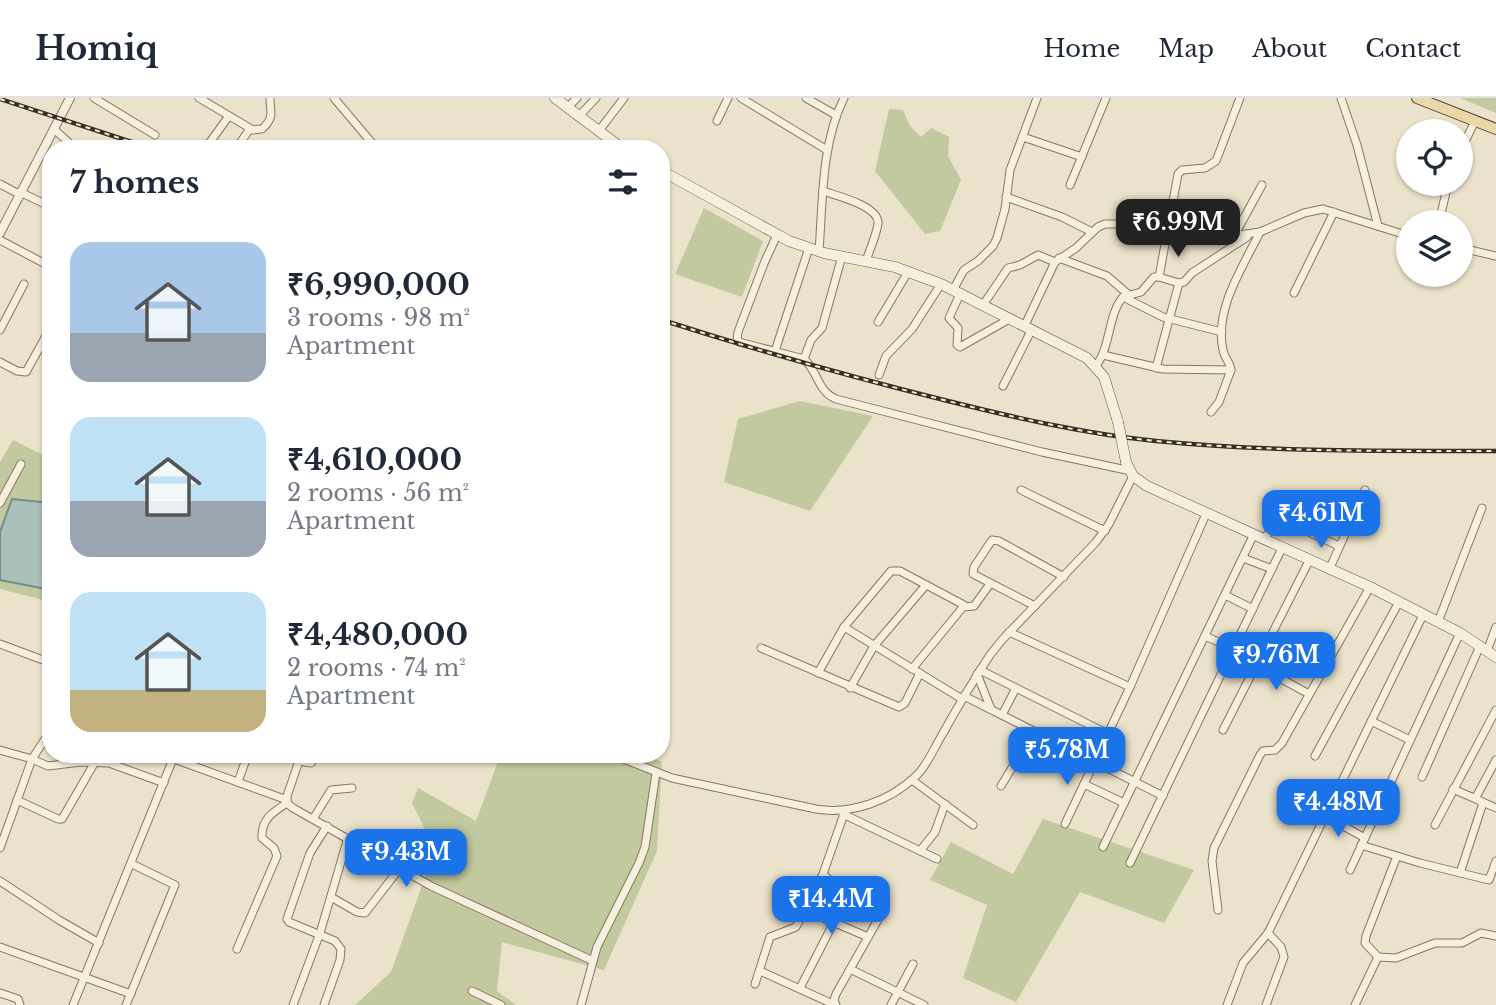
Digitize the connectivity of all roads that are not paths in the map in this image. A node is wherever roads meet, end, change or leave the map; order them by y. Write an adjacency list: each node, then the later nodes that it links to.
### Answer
1 (70, 98): 27 (street)
2 (94, 98): 30 (street)
3 (200, 98): 21 (street)
4 (270, 98): 28 (street)
5 (334, 98): 36 (street)
6 (555, 98): 19 (main road)
7 (577, 98): 19 (street)
8 (596, 98): 22 (street)
9 (624, 98): 29 (street)
10 (728, 98): 23 (street)
11 (741, 98): 38 (street)
12 (806, 98): 20 (street)
13 (844, 98): 20 (street)
14 (1037, 98): 31 (street)
15 (1106, 98): 40 (street)
16 (1240, 98): 56 (street)
17 (1341, 98): 50 (street)
18 (1417, 98): 24 (main road)
19 (567, 108): 22 (main road)
20 (836, 114): 38 (street)
21 (229, 116): 28 (street); 34 (street)
22 (578, 117): 29 (main road)
23 (717, 121)
24 (1475, 121): 25 (street); 26 (main road)
25 (1473, 125)
26 (1496, 129)
27 (55, 130): 32 (street); 33 (street)
28 (253, 130): 35 (street)
29 (598, 132): 37 (main road)
30 (155, 135)
31 (1023, 137): 40 (street); 47 (street)
32 (49, 140)
33 (66, 140)
34 (212, 140)
35 (242, 140)
36 (369, 140)
37 (610, 140)
38 (827, 150): 45 (street)
39 (42, 153): 46 (street)
40 (1082, 157): 44 (street)
41 (670, 175): 55 (main road)
42 (0, 184): 46 (street)
43 (1262, 185): 57 (street)
44 (1070, 186)
45 (824, 191): 59 (street); 64 (street)
46 (20, 193): 48 (street); 54 (street)
47 (1006, 197): 51 (street); 71 (street)
48 (42, 203)
49 (1334, 212): 50 (street); 52 (street); 72 (street)
50 (1378, 226): 53 (street)
51 (1092, 232): 56 (street); 63 (street)
52 (1256, 232): 57 (street); 68 (street); 80 (street)
53 (1396, 232)
54 (0, 233)
55 (777, 235): 59 (main road); 82 (street)
56 (1168, 236): 57 (street); 67 (street)
57 (1234, 236)
58 (0, 240): 65 (street)
59 (814, 250): 61 (main road); 82 (street)
60 (1473, 251): 62 (street)
61 (842, 256): 64 (main road); 84 (street)
62 (1496, 256)
63 (1057, 260): 73 (street); 74 (street); 78 (street)
64 (866, 261): 66 (main road)
65 (42, 262)
66 (908, 272): 70 (main road); 77 (street)
67 (1160, 276): 68 (street); 73 (street)
68 (1179, 283): 76 (street)
69 (24, 284): 79 (street)
70 (941, 284): 71 (main road); 89 (street)
71 (957, 292): 74 (main road); 75 (street)
72 (1294, 293)
73 (1126, 296): 76 (street); 83 (street)
74 (983, 305): 75 (main road)
75 (1011, 318): 78 (main road)
76 (1169, 319): 80 (street); 87 (street)
77 (878, 323)
78 (1028, 327): 86 (main road); 90 (street)
79 (0, 330)
80 (1222, 332): 88 (street)
81 (42, 343): 85 (street)
82 (775, 351): 84 (street)
83 (1103, 355): 86 (street); 87 (street)
84 (804, 359): 93 (street)
85 (0, 362)
86 (1096, 366): 93 (main road, bridge)
87 (1156, 368): 88 (street)
88 (1231, 370): 91 (street)
89 (879, 375)
90 (1003, 386)
91 (1211, 412)
92 (22, 464): 96 (street)
93 (1130, 469): 98 (main road); 99 (street)
94 (1021, 490): 99 (street)
95 (1365, 490): 102 (street)
96 (0, 503)
97 (1482, 509): 118 (street)
98 (1206, 514): 100 (main road); 134 (street)
99 (1105, 531): 108 (street)
100 (1253, 536): 101 (main road); 104 (street)
101 (1263, 540): 102 (street); 103 (main road)
102 (1339, 546): 107 (street)
103 (1282, 548): 105 (main road); 106 (street)
104 (1243, 558): 106 (street); 112 (street)
105 (1309, 561): 107 (main road); 130 (street)
106 (1272, 569): 116 (street)
107 (1329, 570): 111 (main road)
108 (1064, 577): 109 (street); 115 (street)
109 (990, 584): 114 (street); 115 (street)
110 (926, 585): 114 (street); 119 (street); 125 (street)
111 (1370, 587): 113 (main road); 137 (street)
112 (1225, 595): 116 (street); 123 (street)
113 (1399, 602): 117 (main road); 149 (street)
114 (964, 605): 131 (street)
115 (1035, 606): 121 (street)
116 (1253, 609): 127 (street)
117 (1423, 615): 118 (main road); 142 (street)
118 (1438, 622): 122 (main road)
119 (844, 627): 125 (street); 133 (street)
120 (1496, 627): 128 (street)
121 (1009, 632): 132 (street); 134 (street)
122 (1460, 633): 128 (main road); 146 (street)
123 (1205, 636): 127 (street); 167 (street)
124 (0, 644): 129 (street)
125 (874, 646): 131 (street); 135 (street)
126 (761, 648): 133 (street)
127 (1234, 649): 173 (street)
128 (1488, 652): 164 (street)
129 (42, 660)
130 (1256, 665): 137 (street); 143 (street)
131 (916, 671): 135 (street); 138 (street)
132 (978, 672): 136 (street); 138 (street); 139 (street)
133 (818, 673): 135 (street)
134 (1130, 687): 144 (street)
135 (850, 688)
136 (1016, 688): 141 (street); 144 (street)
137 (1309, 694): 204 (street)
138 (963, 698): 139 (street); 165 (street)
139 (992, 710): 141 (street)
140 (1496, 712): 172 (street)
141 (1002, 715): 145 (street)
142 (1371, 721): 146 (street); 181 (street)
143 (1223, 730)
144 (1108, 734): 162 (street)
145 (1045, 737): 162 (street); 170 (street)
146 (1410, 740): 188 (street)
147 (42, 744): 150 (street)
148 (0, 750): 150 (street)
149 (1315, 756)
150 (32, 759): 152 (street); 174 (street)
151 (1496, 760): 176 (street)
152 (42, 763)
153 (42, 763): 154 (street)
154 (86, 763)
155 (94, 763): 174 (street)
156 (102, 763): 168 (street)
157 (172, 763): 168 (street)
158 (190, 763): 166 (street)
159 (244, 763): 166 (street)
160 (298, 763): 175 (street)
161 (632, 763): 163 (street)
162 (1094, 763): 167 (street); 169 (street)
163 (656, 773): 180 (street); 214 (street)
164 (1422, 777)
165 (914, 778): 178 (street); 180 (street)
166 (237, 782): 175 (street)
167 (1134, 782): 173 (street); 177 (street)
168 (164, 783): 196 (street)
169 (1084, 784): 177 (street); 183 (street)
170 (1001, 786)
171 (352, 788): 182 (street)
172 (1453, 789): 176 (street); 185 (street)
173 (1163, 796): 195 (street)
174 (17, 800): 190 (street)
175 (287, 801): 182 (street); 212 (street)
176 (1480, 801): 179 (street); 199 (street)
177 (1124, 803): 189 (street)
178 (945, 804): 184 (street); 191 (street)
179 (1496, 808)
180 (844, 813): 191 (street); 200 (street)
181 (1325, 816): 188 (street); 207 (street)
182 (313, 819): 186 (street)
183 (1065, 824)
184 (973, 825)
185 (1435, 825)
186 (327, 826): 187 (street); 206 (street)
187 (348, 838): 197 (street); 202 (street)
188 (1363, 842): 192 (street); 198 (street)
189 (1103, 847)
190 (0, 848)
191 (920, 851): 193 (street)
192 (1397, 856): 199 (street); 213 (street)
193 (937, 859)
194 (1496, 861): 199 (street)
195 (1130, 863)
196 (132, 864): 210 (street); 224 (street)
197 (400, 868): 202 (street); 214 (street)
198 (1350, 870)
199 (1460, 873)
200 (823, 874): 203 (street); 209 (street)
201 (0, 881): 210 (street)
202 (331, 897): 206 (street)
203 (805, 910): 205 (street); 217 (street)
204 (1218, 910)
205 (834, 922): 209 (street); 220 (street)
206 (320, 933): 228 (street); 229 (street)
207 (1268, 933): 235 (street); 236 (street)
208 (1496, 936): 213 (street)
209 (868, 937): 216 (street)
210 (99, 943): 218 (street)
211 (0, 947): 218 (street)
212 (237, 948)
213 (1378, 957): 237 (street)
214 (591, 960): 231 (street)
215 (913, 964): 223 (street)
216 (850, 968): 223 (street); 232 (street)
217 (760, 971): 219 (street); 220 (street)
218 (84, 976): 224 (street); 226 (street)
219 (755, 984)
220 (800, 988): 232 (street)
221 (472, 991): 230 (street)
222 (0, 993): 225 (street)
223 (897, 993): 233 (street); 234 (street)
224 (131, 994): 227 (street)
225 (20, 1005)
226 (73, 1005)
227 (126, 1005)
228 (293, 1005)
229 (324, 1005)
230 (501, 1005)
231 (581, 1005)
232 (835, 1005)
233 (891, 1005)
234 (924, 1005)
235 (1227, 1005)
236 (1266, 1005)
237 (1355, 1005)

